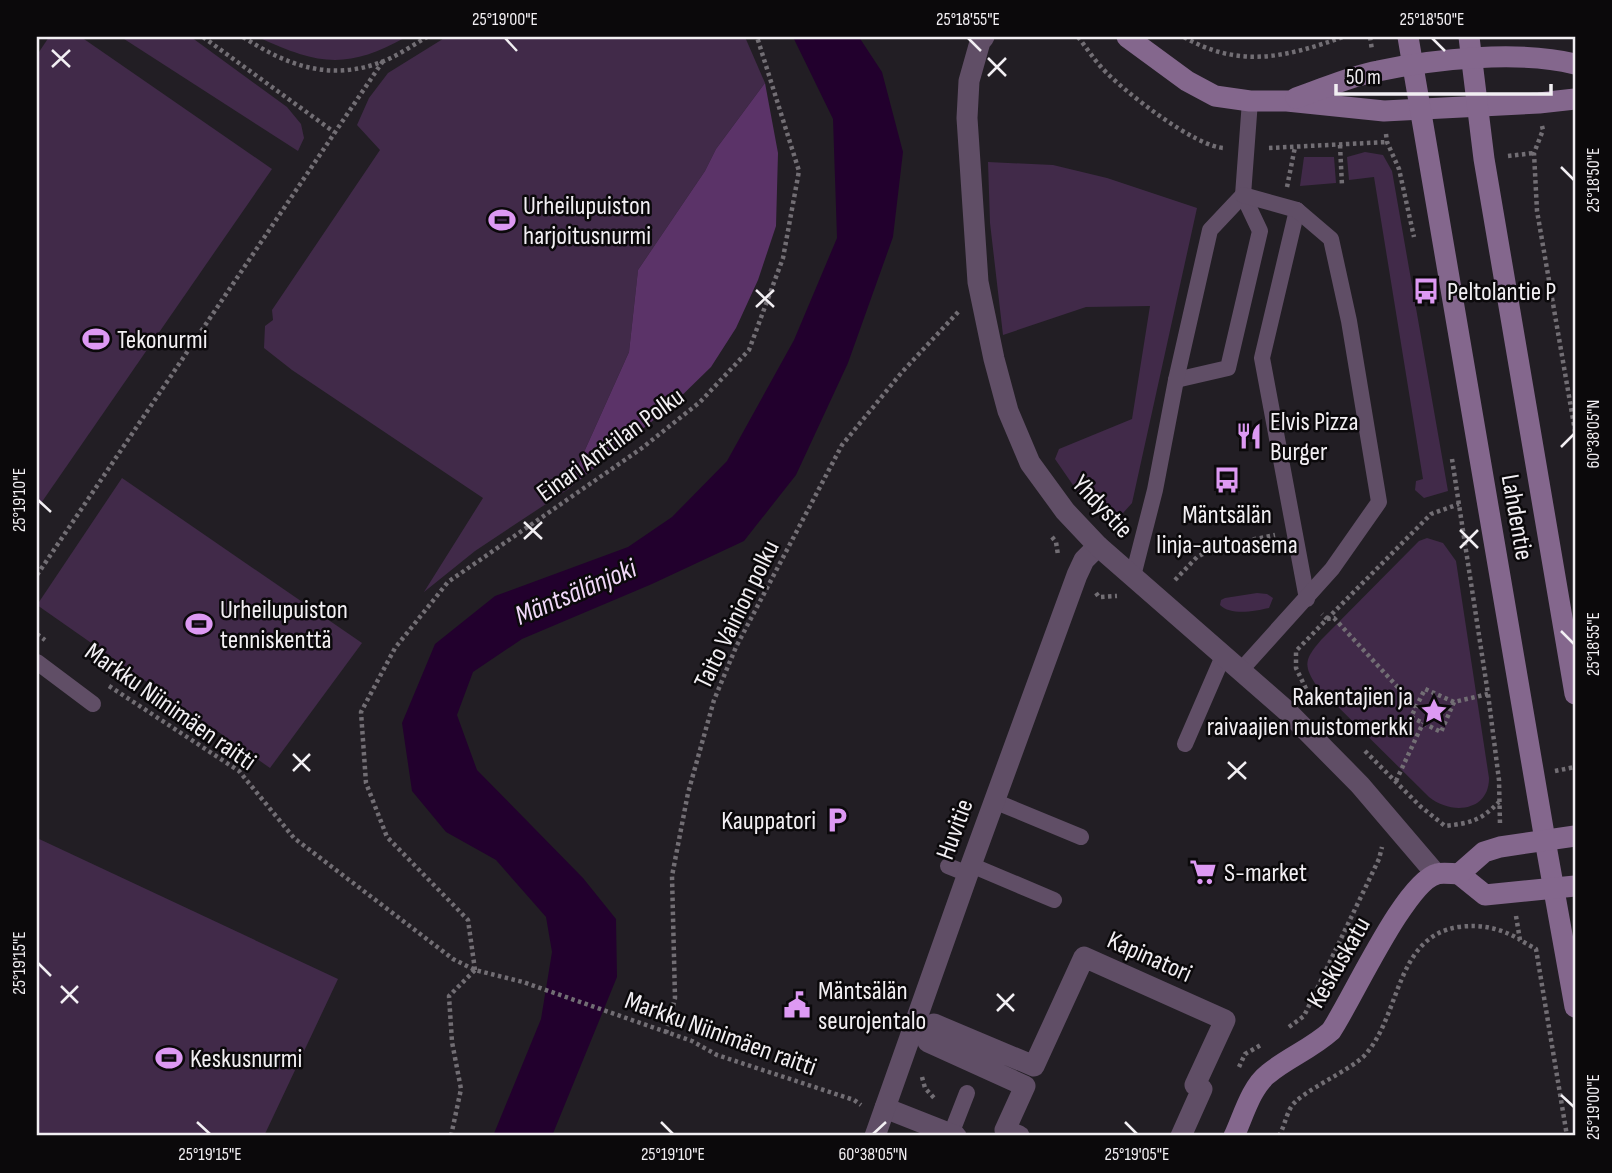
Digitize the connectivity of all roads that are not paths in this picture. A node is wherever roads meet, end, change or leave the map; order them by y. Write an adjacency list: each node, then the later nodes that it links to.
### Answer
1 (984, 37): 16 (street, Yhdystie)
2 (1127, 37): 9 (main road)
3 (1408, 37): 7 (main road, Lahdentie)
4 (1469, 37): 5 (main road, Lahdentie)
5 (1472, 58): 6 (main road); 7 (main road); 11 (main road, Lahdentie)
6 (1575, 64)
7 (1413, 66): 10 (main road); 12 (main road, Lahdentie)
8 (1575, 99): 11 (main road)
9 (1251, 101): 10 (main road); 13 (lane)
10 (1287, 101): 12 (main road)
11 (1478, 107): 12 (main road); 22 (main road, Lahdentie)
12 (1421, 109): 28 (main road, Lahdentie)
13 (1242, 195): 14 (lane); 15 (lane); 15 (lane)
14 (1297, 210): 18 (lane); 18 (lane)
15 (1176, 380): 17 (lane)
16 (1098, 546): 17 (street, Yhdystie); 25 (street, Huvitie)
17 (1133, 576): 19 (street, Yhdystie)
18 (1307, 599): 21 (lane)
19 (1224, 654): 21 (street, Yhdystie); 24 (lane)
20 (37, 662): 23 (lane)
21 (1241, 670): 30 (street, Yhdystie)
22 (1575, 694)
23 (93, 704)
24 (1185, 744)
25 (994, 801): 26 (lane); 29 (street, Huvitie)
26 (1081, 836)
27 (1575, 836): 28 (main road)
28 (1545, 840): 31 (main road); 33 (main road, Lahdentie)
29 (962, 868): 34 (lane); 37 (street, Huvitie)
30 (1436, 874): 31 (main road); 39 (main road, Keskuskatu)
31 (1459, 874): 33 (main road)
32 (1575, 886): 33 (main road)
33 (1553, 889): 35 (main road, Lahdentie)
34 (1054, 900)
35 (1575, 1007)
36 (967, 1093): 38 (lane)
37 (880, 1121): 38 (street)
38 (953, 1135)
39 (1240, 1135)
40 (1019, 1136): 41 (street, Kapinatori)
41 (1181, 1136)

